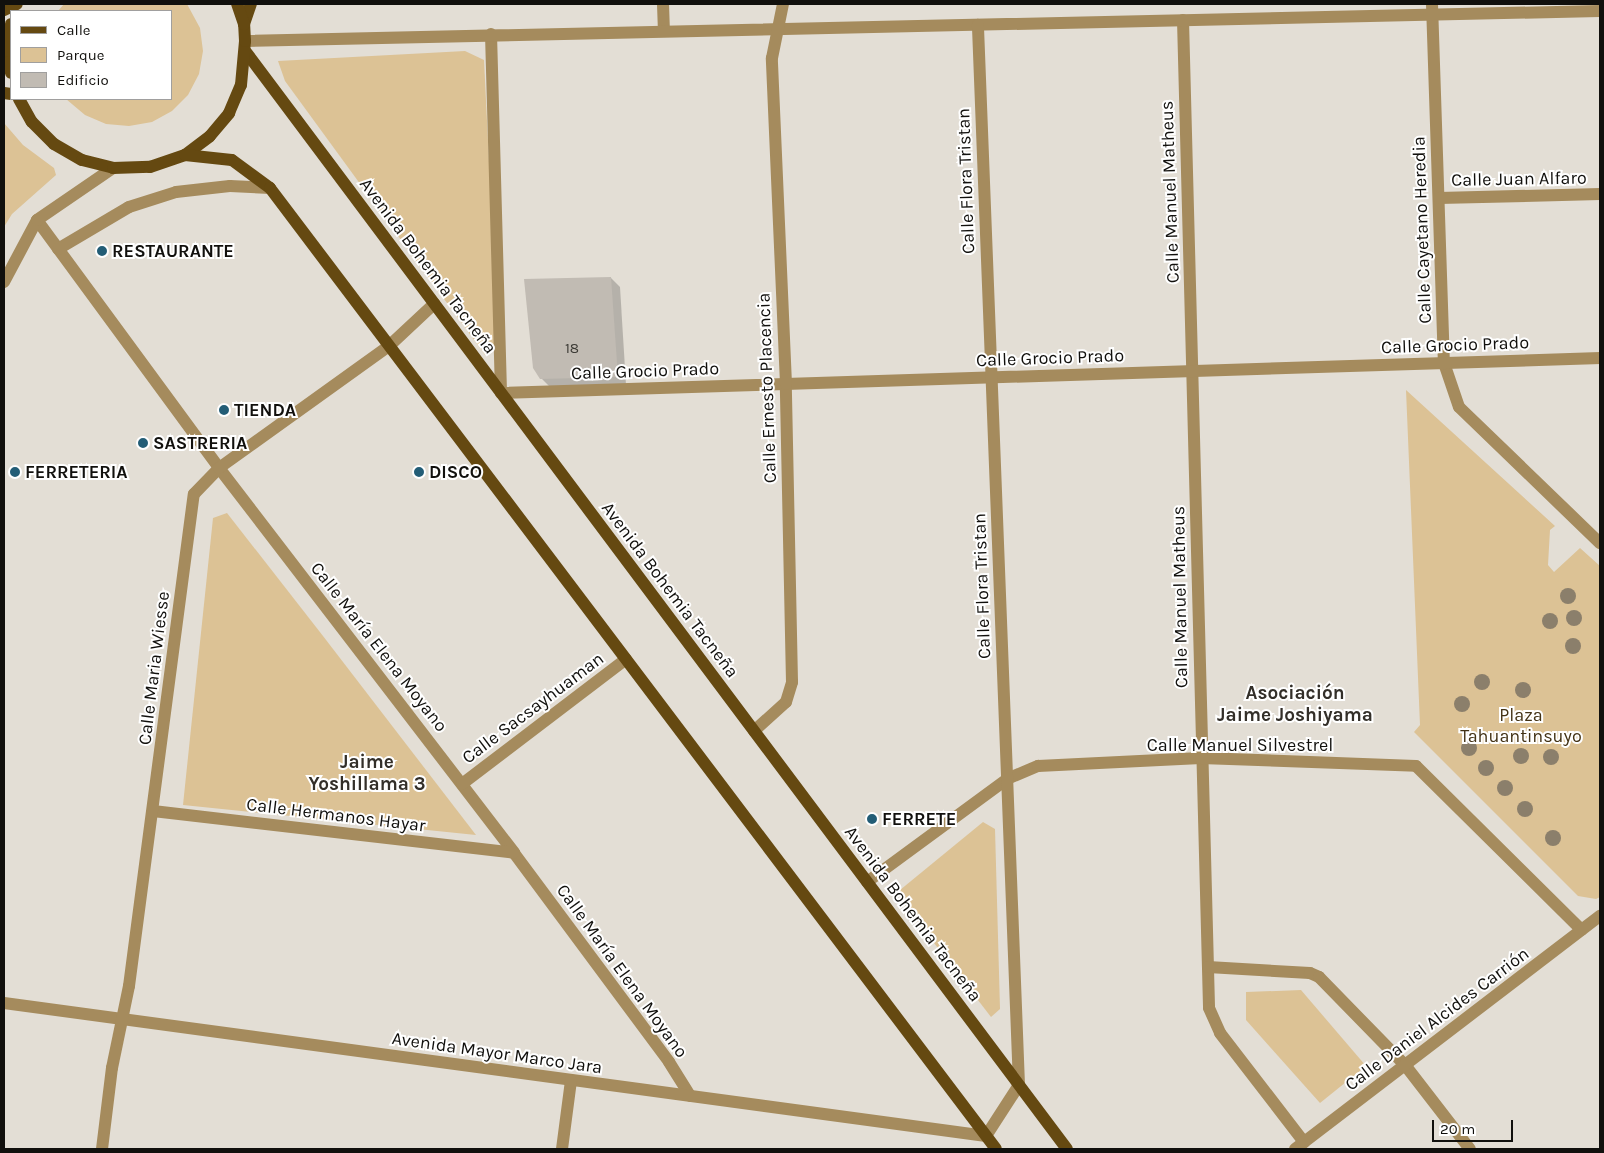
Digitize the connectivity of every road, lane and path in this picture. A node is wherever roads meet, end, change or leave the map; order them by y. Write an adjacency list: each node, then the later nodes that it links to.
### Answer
1 (17, 4): 7 (main road)
2 (237, 4): 10 (main road)
3 (251, 4): 10 (main road)
4 (663, 4): 13 (street)
5 (783, 4): 12 (street, Calle Ernesto Placencia)
6 (1432, 9): 8 (street); 9 (street); 21 (street, Calle Cayetano Heredia)
7 (4, 10)
8 (1600, 11)
9 (1183, 20): 11 (street); 29 (street, Calle Manuel Matheus)
10 (244, 24): 15 (main road)
11 (978, 25): 12 (street); 30 (street, Calle Flora Tristan)
12 (778, 29): 13 (street); 31 (street, Calle Ernesto Placencia)
13 (664, 31): 14 (street)
14 (491, 34): 15 (street); 32 (street)
15 (246, 46): 17 (main road); 25 (main road, Avenida Bohemia Tacneña)
16 (20, 100): 18 (main road)
17 (185, 155): 18 (main road); 19 (main road)
18 (113, 168): 22 (street)
19 (270, 188): 23 (street); 26 (main road)
20 (1600, 194): 21 (street, Calle Juan Alfaro)
21 (1439, 198): 28 (street, Calle Cayetano Heredia)
22 (37, 220): 23 (street, Calle María Elena Moyano); 24 (street)
23 (58, 249): 33 (street, Calle María Elena Moyano)
24 (4, 282)
25 (434, 304): 26 (street, Calle Maria Wiesse); 32 (main road, Avenida Bohemia Tacneña)
26 (389, 346): 33 (street, Calle Maria Wiesse); 35 (main road)
27 (1600, 358): 28 (street, Calle Grocio Prado)
28 (1444, 363): 29 (street, Calle Grocio Prado); 34 (street, Calle Cayetano Heredia)
29 (1193, 370): 30 (street, Calle Grocio Prado); 37 (street, Calle Manuel Matheus)
30 (991, 377): 31 (street, Calle Grocio Prado); 38 (street, Calle Flora Tristan)
31 (786, 384): 32 (street, Calle Grocio Prado); 36 (street, Calle Ernesto Placencia)
32 (501, 393): 36 (main road, Avenida Bohemia Tacneña)
33 (219, 468): 39 (street, Calle María Elena Moyano); 40 (street, Calle Maria Wiesse)
34 (1600, 544)
35 (626, 660): 39 (street, Calle Sacsayhuaman); 52 (main road)
36 (754, 731): 42 (main road, Avenida Bohemia Tacneña)
37 (1201, 758): 38 (street, Calle Manuel Silvestrel); 44 (street, Calle Manuel Silvestrel); 45 (street, Calle Manuel Matheus)
38 (1007, 779): 42 (street, Calle Manuel Silvestrel); 50 (street, Calle Flora Tristan)
39 (462, 784): 41 (street, Calle María Elena Moyano)
40 (153, 811): 41 (street, Calle Hermanos Hayar); 47 (street, Calle Maria Wiesse)
41 (514, 853): 51 (street, Calle María Elena Moyano)
42 (867, 882): 50 (main road, Avenida Bohemia Tacneña)
43 (1600, 916): 44 (street, Calle Daniel Alcides Carrión)
44 (1582, 930): 48 (street, Calle Daniel Alcides Carrión)
45 (1208, 967): 48 (street); 53 (street, Calle Manuel Matheus)
46 (4, 1003): 47 (street, Avenida Mayor Marco Jara)
47 (121, 1021): 49 (street, Avenida Mayor Marco Jara); 54 (street, Calle Maria Wiesse)
48 (1405, 1065): 53 (street, Calle Daniel Alcides Carrión); 58 (street)
49 (571, 1080): 51 (street, Avenida Mayor Marco Jara); 55 (street)
50 (1019, 1085): 52 (street); 57 (main road, Avenida Bohemia Tacneña)
51 (690, 1096): 52 (street, Avenida Mayor Marco Jara)
52 (986, 1136): 56 (main road)
53 (1300, 1146)
54 (102, 1149)
55 (562, 1149)
56 (996, 1149)
57 (1067, 1149)
58 (1470, 1149)

